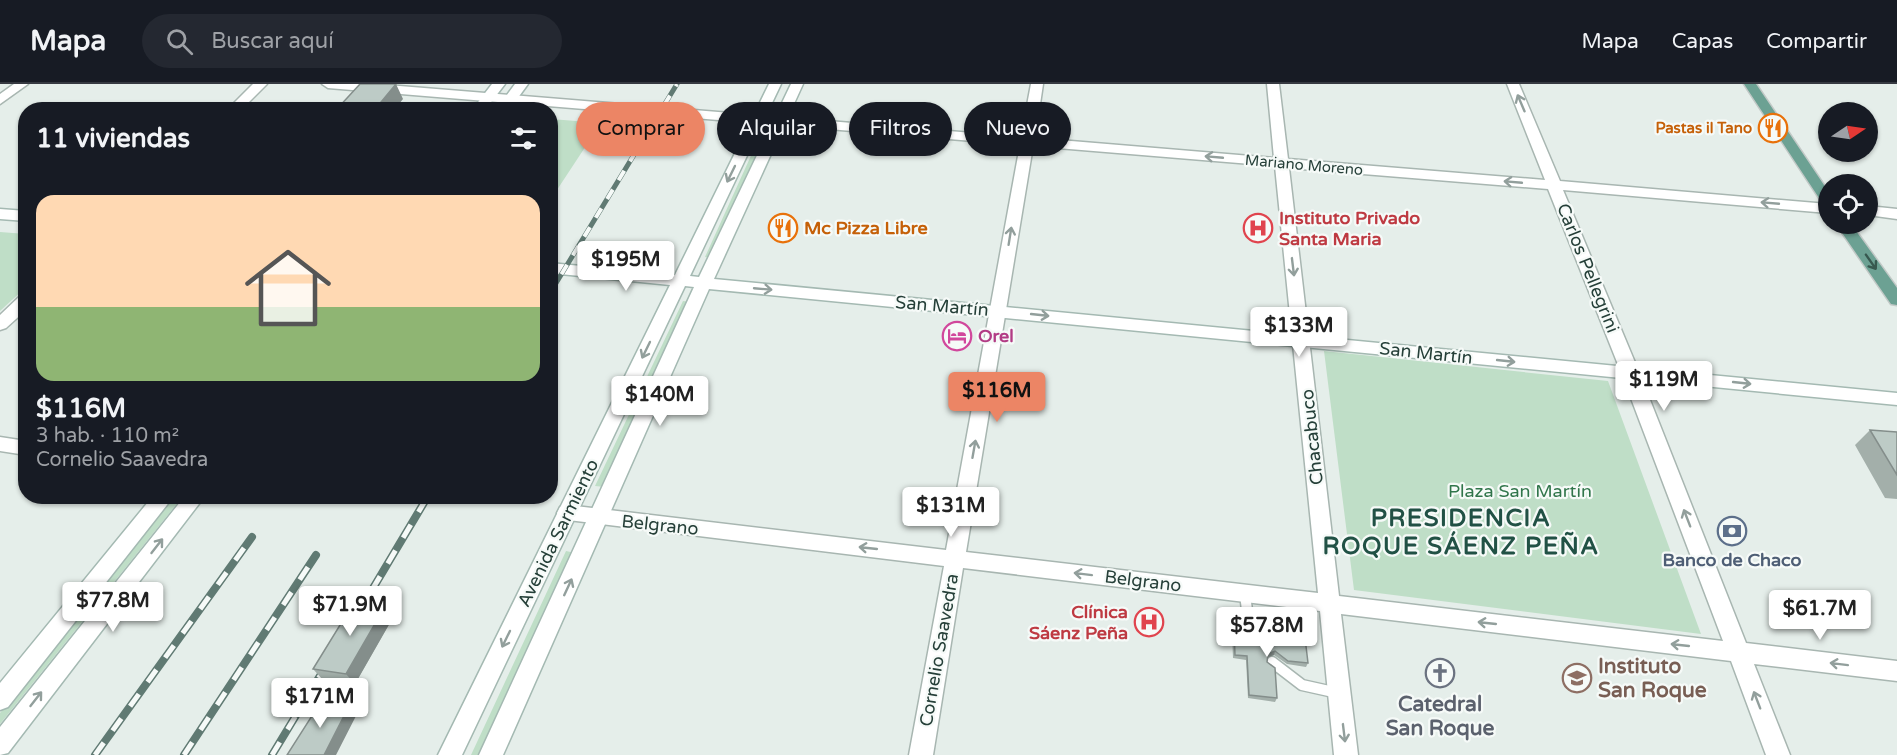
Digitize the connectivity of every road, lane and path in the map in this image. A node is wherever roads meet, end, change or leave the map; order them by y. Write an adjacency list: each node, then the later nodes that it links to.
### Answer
1 (22, 84): 13 (street)
2 (261, 84): 14 (street)
3 (328, 84): 12 (street, Mariano Moreno)
4 (499, 84): 12 (street)
5 (522, 84): 17 (street)
6 (775, 84): 18 (street, Avenida Sarmiento)
7 (797, 84): 19 (street, Avenida Sarmiento)
8 (1037, 84): 20 (street, Cornelio Saavedra)
9 (1273, 84): 29 (street, Chacabuco)
10 (1513, 84): 30 (street, Carlos Pellegrini, one-way to 10)
11 (1750, 84): 31 (main road)
12 (488, 97): 15 (street); 16 (street, Mariano Moreno)
13 (0, 100)
14 (242, 102)
15 (484, 102)
16 (501, 102)
17 (508, 102)
18 (766, 102)
19 (788, 102)
20 (1034, 102)
21 (558, 107): 22 (street, Mariano Moreno)
22 (717, 117)
23 (837, 125): 24 (street, Mariano Moreno)
24 (964, 136)
25 (1071, 145): 29 (street, Mariano Moreno, one-way to 25)
26 (740, 156): 39 (street, Avenida Sarmiento, one-way to 39)
27 (763, 156): 40 (street, Avenida Sarmiento)
28 (1024, 156): 43 (street, Cornelio Saavedra, one-way to 28)
29 (1281, 163): 30 (street, Mariano Moreno, one-way to 29); 45 (street, Chacabuco, one-way to 45)
30 (1555, 185): 32 (street, Mariano Moreno, one-way to 30); 46 (street, Carlos Pellegrini)
31 (1818, 186)
32 (1818, 207)
33 (1878, 213): 35 (street)
34 (0, 214): 36 (street)
35 (1897, 214)
36 (18, 215)
37 (1851, 234): 41 (main road, one-way to 41)
38 (558, 269): 39 (street, San Martín)
39 (680, 280): 40 (street, San Martín); 52 (street, Avenida Sarmiento, one-way to 52)
40 (704, 283): 43 (street, San Martín, one-way to 43); 53 (street, Avenida Sarmiento)
41 (1897, 300)
42 (18, 307): 44 (street)
43 (998, 311): 45 (street, San Martín, one-way to 45); 54 (street, Cornelio Saavedra, one-way to 43)
44 (0, 324)
45 (1302, 341): 46 (street, San Martín, one-way to 46); 56 (street, Chacabuco)
46 (1630, 372): 47 (street, San Martín, one-way to 47); 58 (street, Carlos Pellegrini, one-way to 46)
47 (1897, 399)
48 (0, 444): 49 (street)
49 (18, 447)
50 (159, 504): 62 (street)
51 (190, 504): 63 (street, one-way to 51)
52 (567, 513): 53 (street, Belgrano); 64 (street, Avenida Sarmiento, one-way to 64)
53 (600, 518): 54 (street, Belgrano, one-way to 53); 65 (street, Avenida Sarmiento, one-way to 53)
54 (954, 557): 55 (street, Belgrano, one-way to 54); 66 (street, Cornelio Saavedra)
55 (1245, 594): 56 (street, Belgrano); 57 (lane)
56 (1328, 605): 58 (street, Belgrano, one-way to 56); 61 (street, Chacabuco)
57 (1250, 635)
58 (1739, 651): 60 (street, Belgrano, one-way to 58); 68 (street, Carlos Pellegrini, one-way to 58)
59 (1272, 663): 61 (lane)
60 (1897, 671)
61 (1339, 693): 67 (street, Chacabuco, one-way to 67)
62 (0, 700)
63 (0, 745)
64 (450, 755)
65 (491, 755)
66 (921, 755)
67 (1346, 755)
68 (1778, 755)

